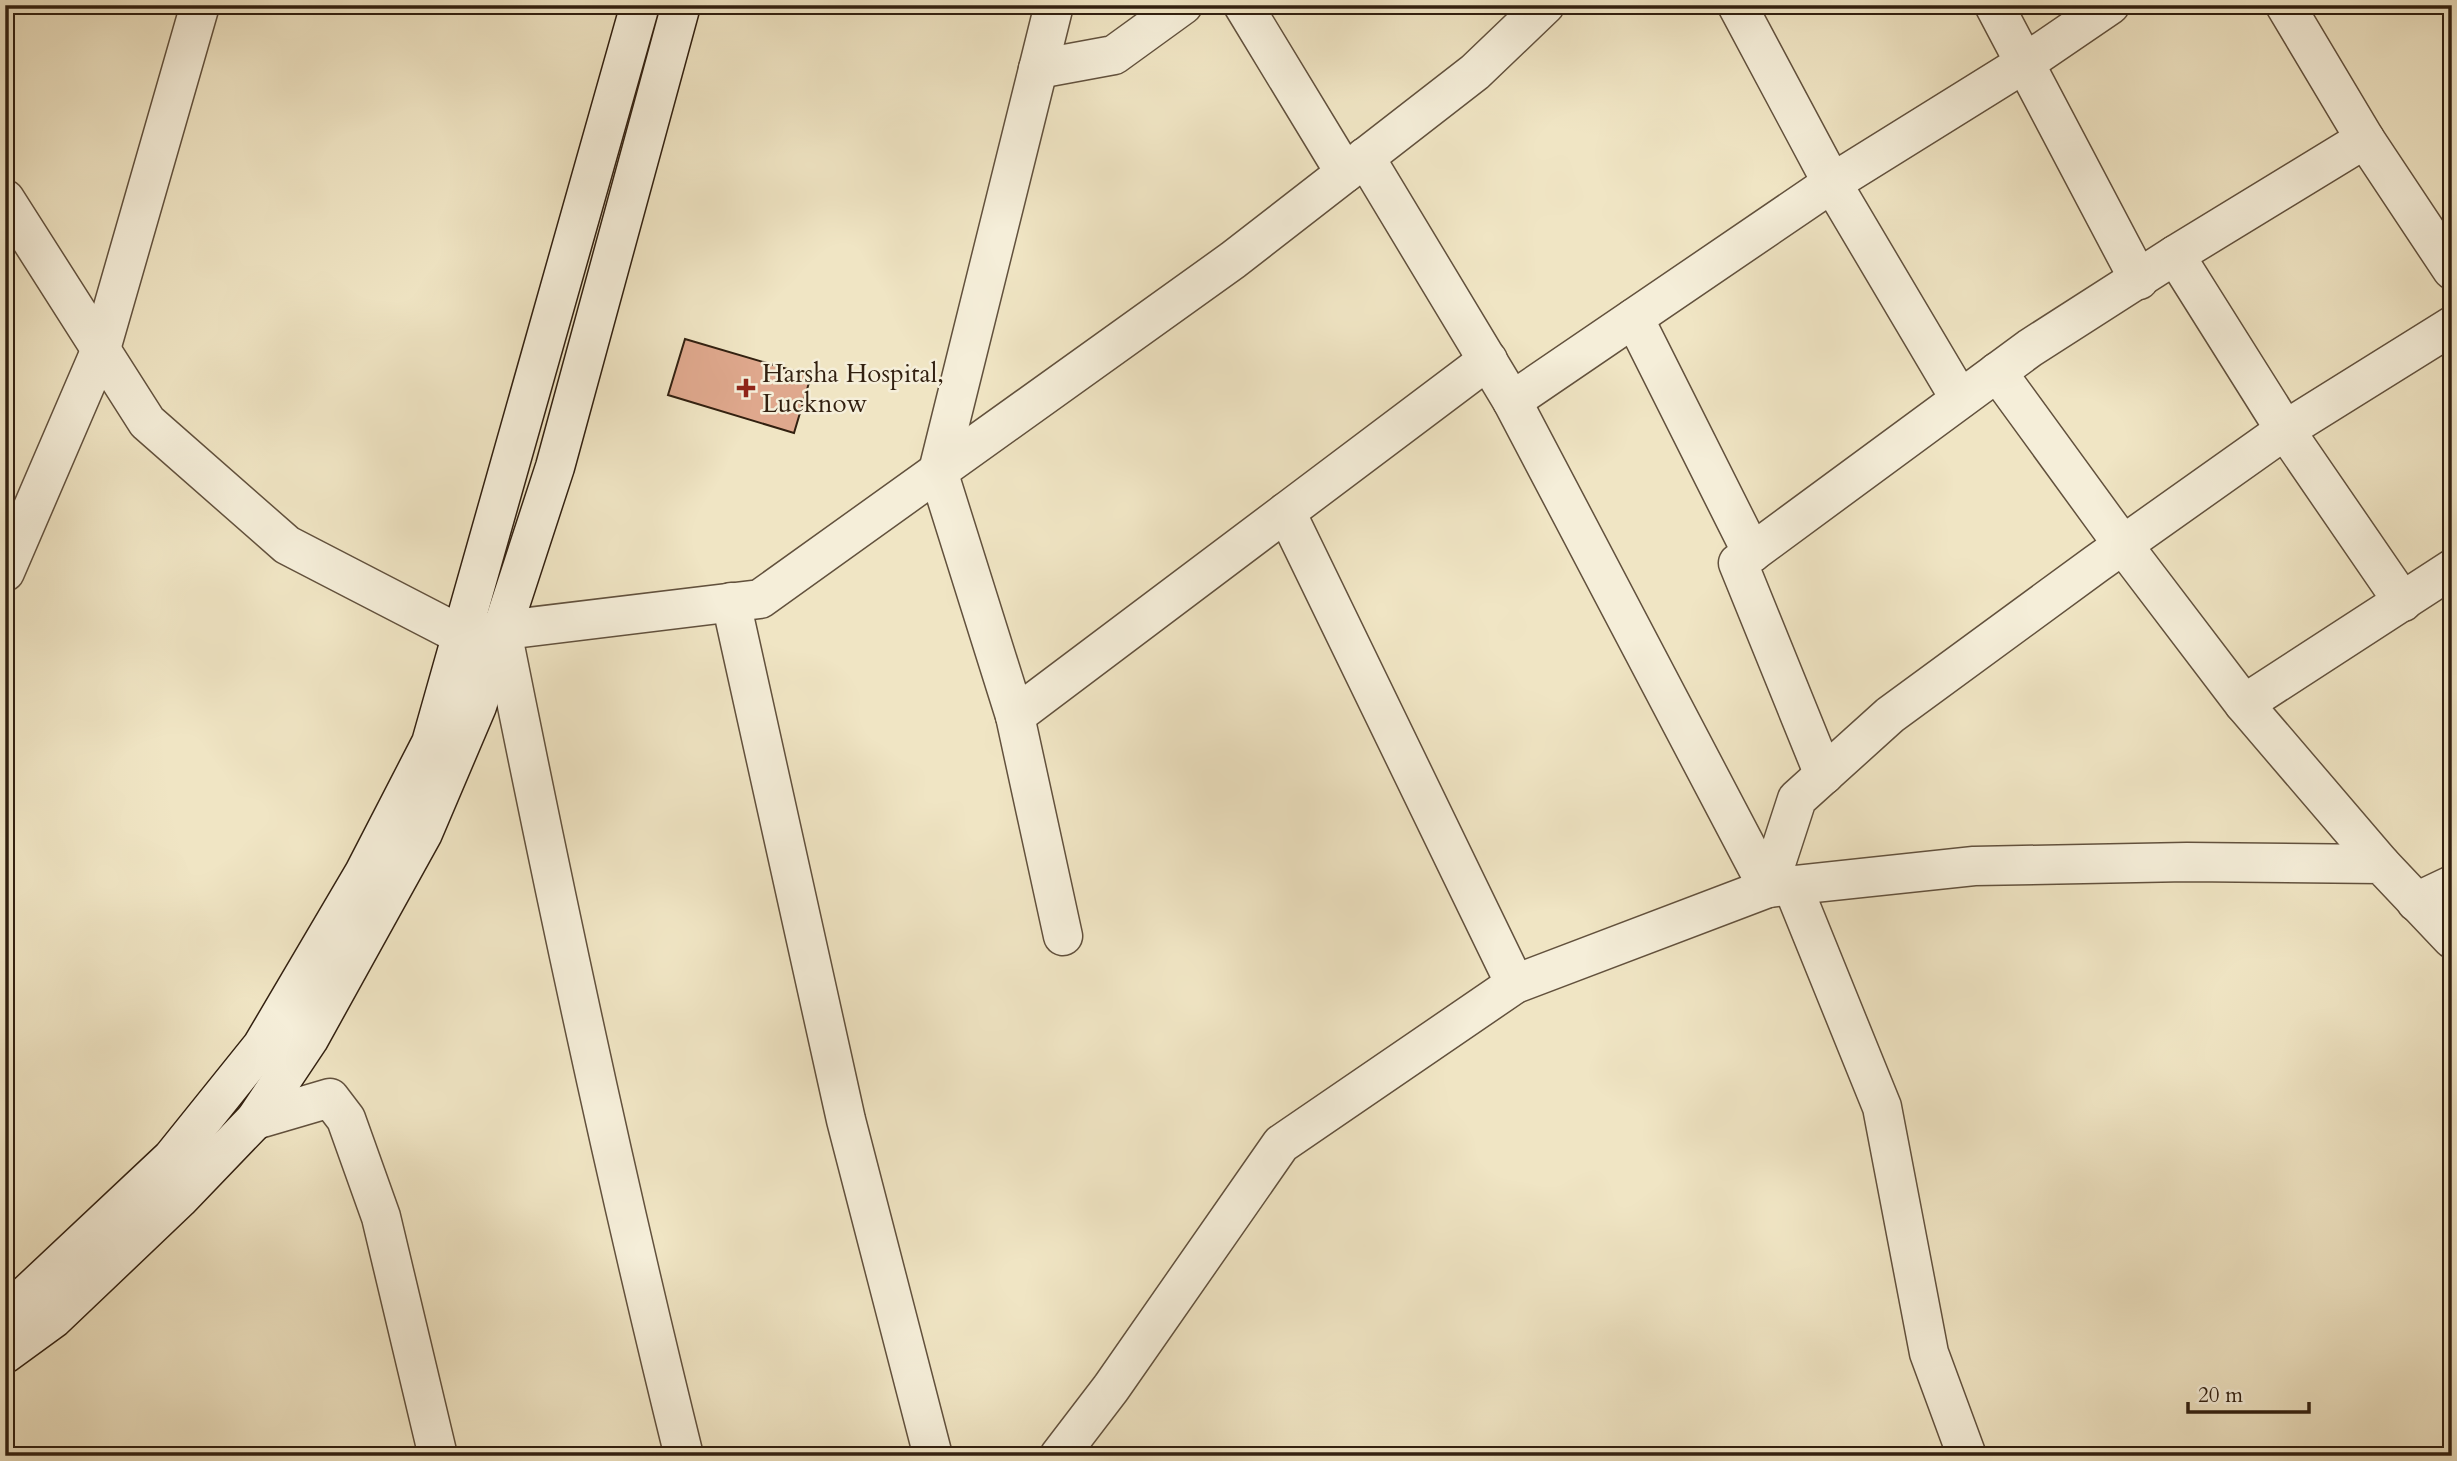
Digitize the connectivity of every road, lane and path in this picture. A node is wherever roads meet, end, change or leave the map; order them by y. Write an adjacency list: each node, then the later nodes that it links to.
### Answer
1 (200, 5): 23 (street)
2 (640, 5): 38 (street)
3 (681, 5): 37 (street)
4 (1054, 5): 13 (street)
5 (1182, 5): 13 (street)
6 (1243, 5): 15 (street)
7 (1545, 5): 15 (street)
8 (1737, 5): 16 (street)
9 (1994, 5): 12 (street)
10 (2110, 5): 12 (street)
11 (2285, 5): 14 (street)
12 (2025, 63): 16 (street); 20 (street)
13 (1038, 69): 29 (street)
14 (2365, 139): 18 (street); 19 (street)
15 (1355, 165): 24 (street); 29 (street)
16 (1832, 183): 21 (street); 26 (street)
17 (5, 199): 23 (street)
18 (2175, 255): 20 (street); 28 (street)
19 (2452, 270)
20 (2139, 280): 25 (street)
21 (1634, 318): 27 (street); 32 (street)
22 (2452, 326): 28 (street)
23 (101, 349): 34 (street); 38 (street)
24 (1488, 360): 27 (street); 30 (street)
25 (1997, 372): 26 (street); 31 (street)
26 (1960, 400): 32 (street)
27 (1512, 401): 44 (street)
28 (2285, 430): 31 (street); 36 (street)
29 (938, 471): 35 (street); 40 (street)
30 (1286, 512): 40 (street); 48 (street)
31 (2123, 545): 39 (street); 41 (street)
32 (1752, 553): 41 (street)
33 (2452, 569): 36 (street)
34 (5, 572)
35 (731, 602): 37 (street); 54 (street)
36 (2403, 602): 39 (street)
37 (502, 631): 38 (street); 49 (street); 53 (street)
38 (461, 635): 50 (street)
39 (2244, 704): 42 (street)
40 (1015, 716): 46 (street)
41 (1824, 775): 44 (street)
42 (2381, 864): 44 (street); 45 (street)
43 (2452, 885): 45 (street)
44 (1780, 886): 48 (street); 56 (street)
45 (2416, 902): 47 (street)
46 (1063, 936)
47 (2452, 939)
48 (1515, 984): 55 (street)
49 (255, 1120): 51 (street); 52 (street)
50 (5, 1315)
51 (5, 1354)
52 (438, 1456)
53 (684, 1456)
54 (933, 1456)
55 (1059, 1456)
56 (1967, 1456)

